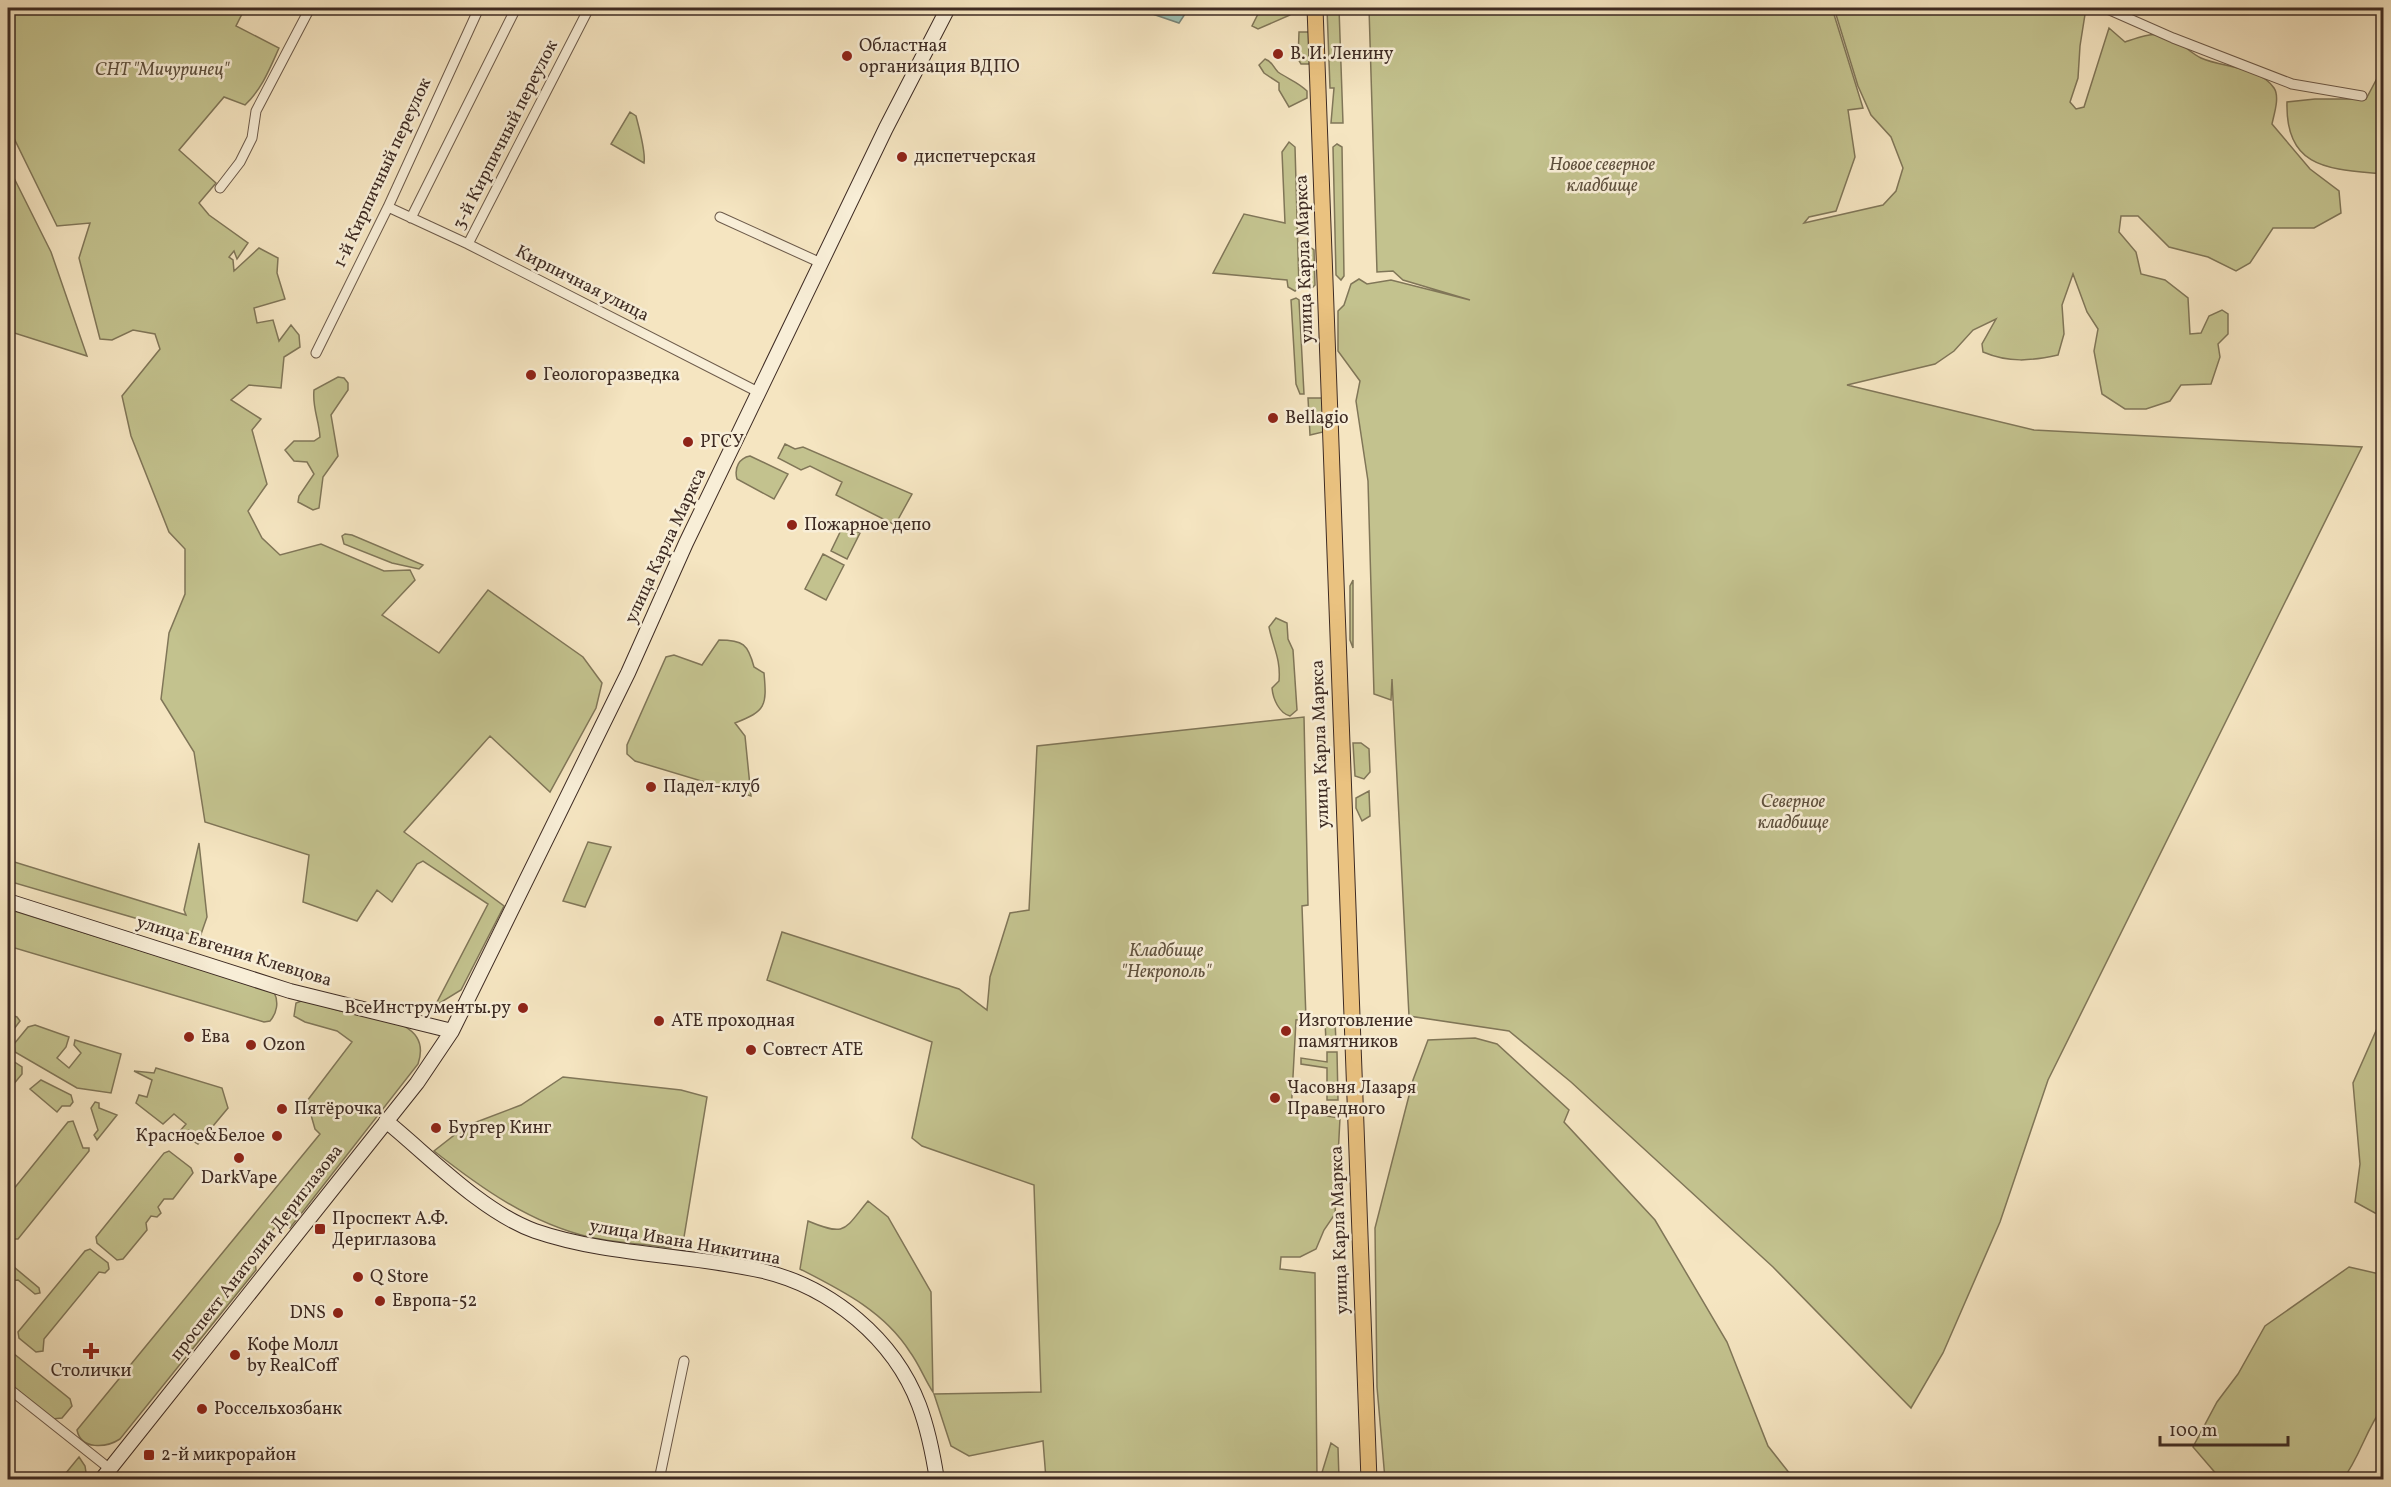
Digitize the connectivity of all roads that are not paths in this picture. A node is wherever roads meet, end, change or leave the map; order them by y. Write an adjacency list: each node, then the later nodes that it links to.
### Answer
1 (310, 8): 9 (street)
2 (480, 8): 10 (street, 1-й Кирпичный переулок)
3 (516, 8): 12 (street)
4 (589, 8): 13 (street, 3-й Кирпичный переулок)
5 (948, 8): 14 (main road, улица Карла Маркса)
6 (1315, 8): 25 (main road, улица Карла Маркса)
7 (2105, 8): 8 (street)
8 (2362, 96)
9 (220, 188)
10 (388, 207): 12 (street, Кирпичная улица); 15 (street, 1-й Кирпичный переулок)
11 (720, 217): 14 (street)
12 (411, 218): 13 (street, Кирпичная улица)
13 (468, 244): 16 (street, Кирпичная улица)
14 (821, 263): 16 (main road, улица Карла Маркса)
15 (316, 353)
16 (760, 393): 18 (main road, улица Карла Маркса)
17 (8, 901): 18 (main road, улица Евгения Клевцова)
18 (452, 1031): 19 (main road, проспект Анатолия Дериглазова)
19 (386, 1120): 22 (main road, проспект Анатолия Дериглазова); 24 (main road, улица Ивана Никитина)
20 (684, 1361): 23 (street)
21 (8, 1388): 22 (street)
22 (105, 1474)
23 (659, 1479)
24 (937, 1479)
25 (1369, 1479)

